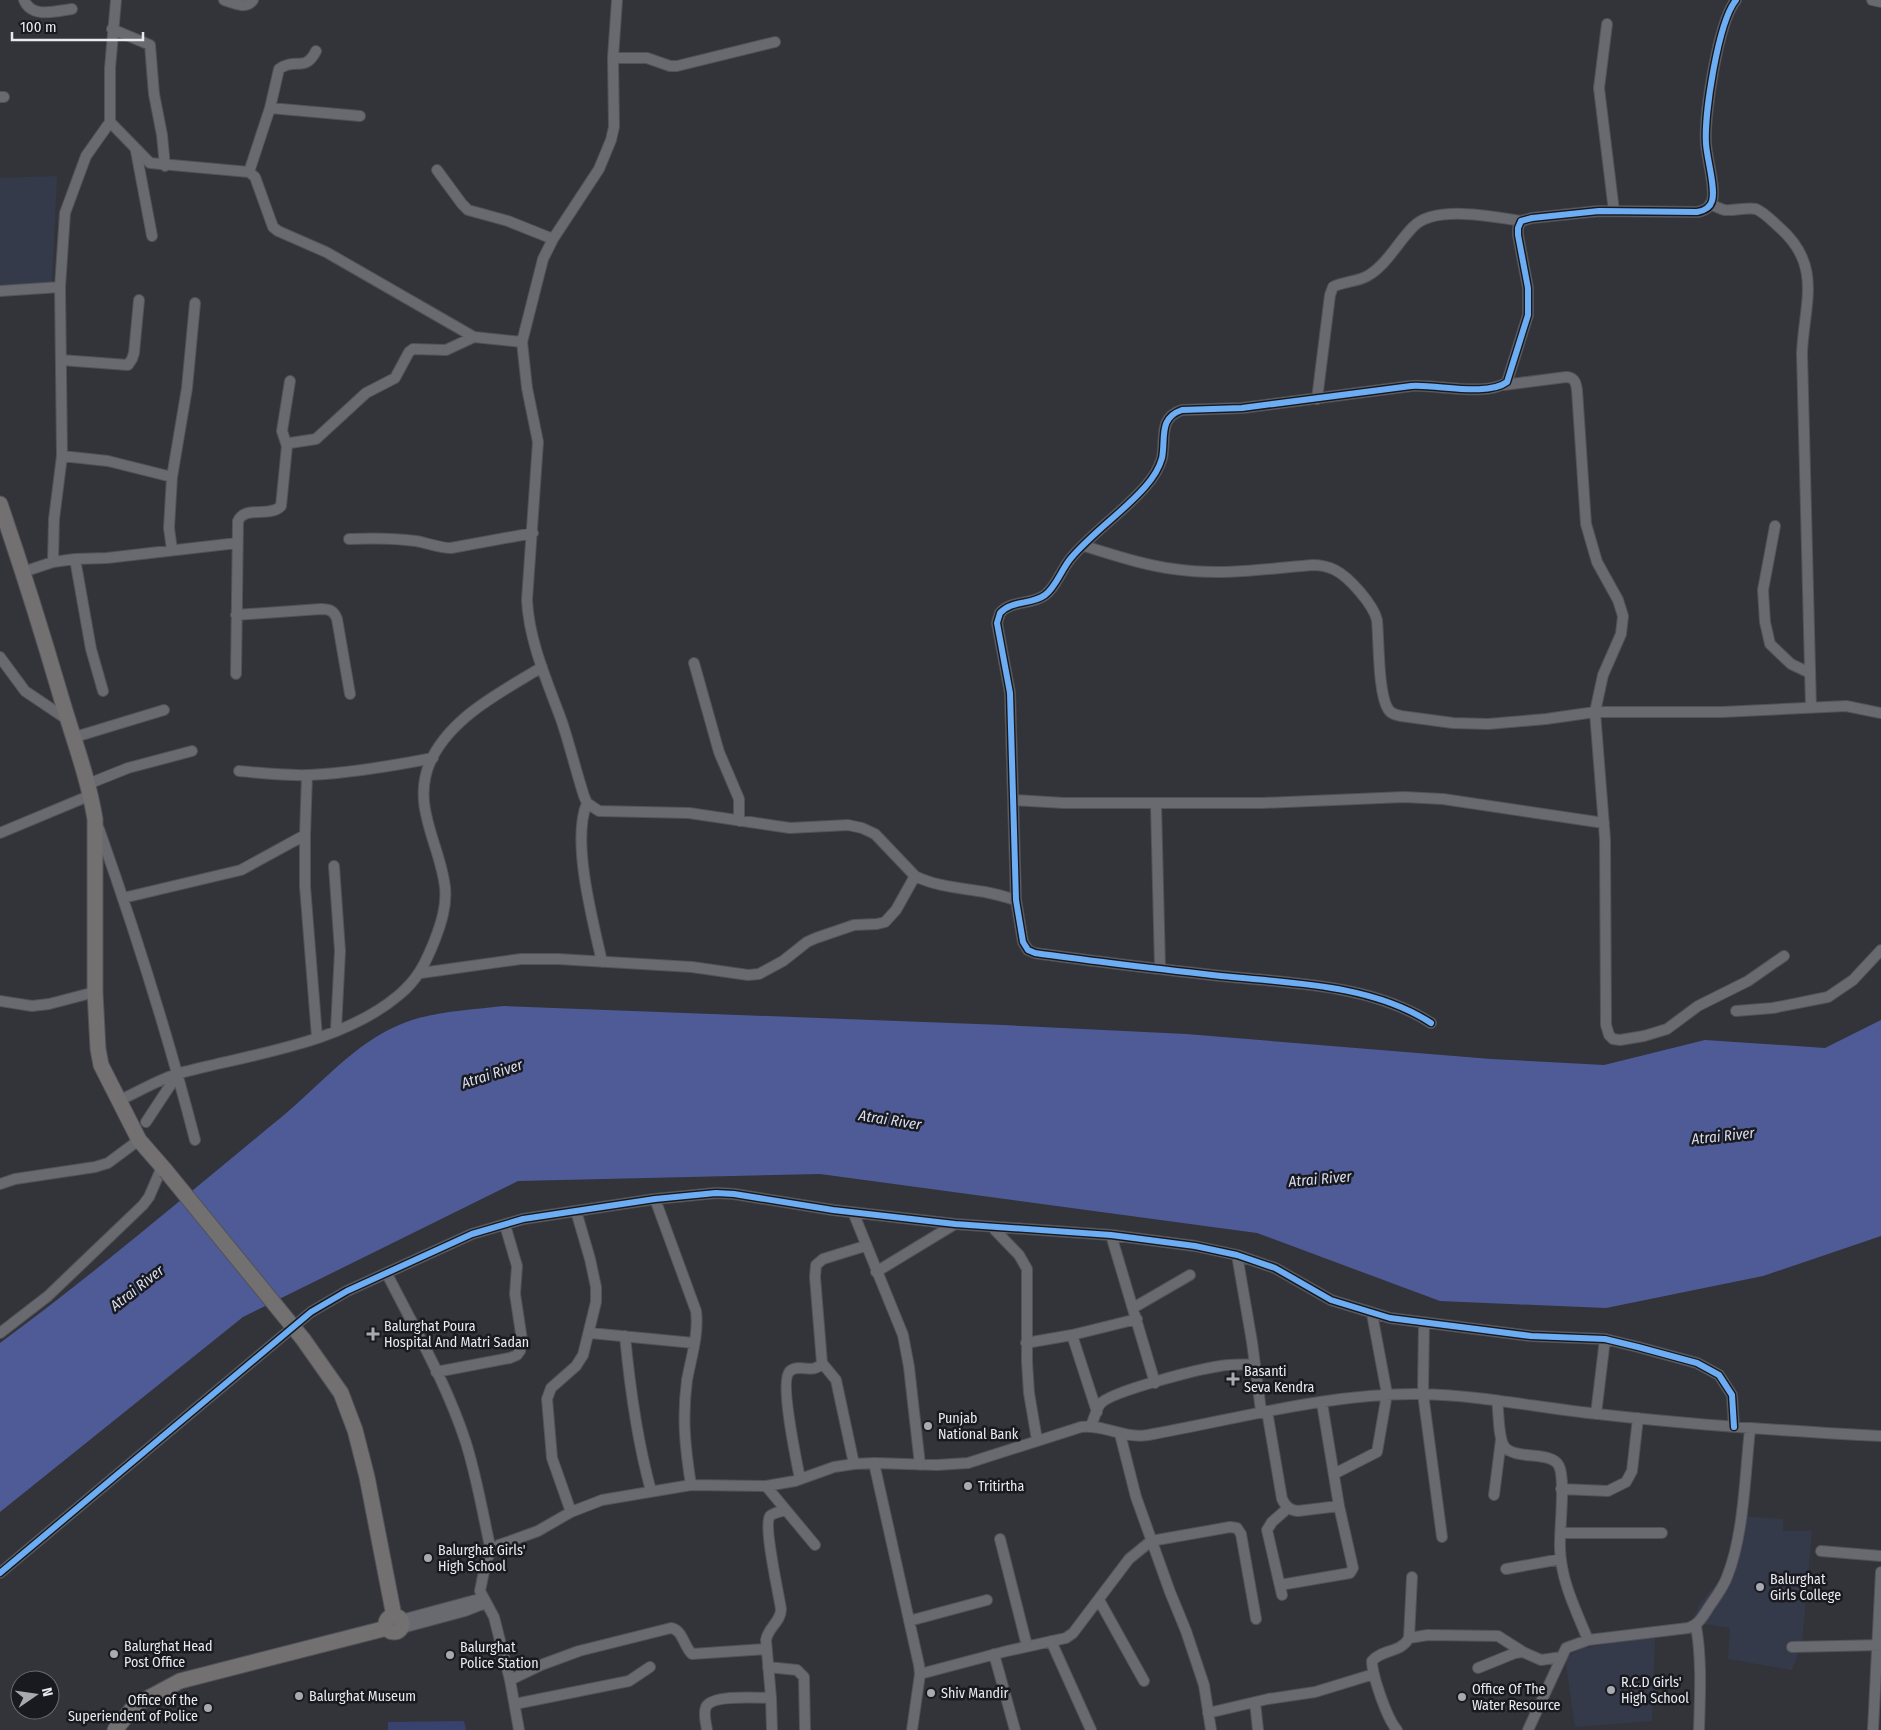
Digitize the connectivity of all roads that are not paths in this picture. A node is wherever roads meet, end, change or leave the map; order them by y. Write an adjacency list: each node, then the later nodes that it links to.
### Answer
1 (24, 0): 9 (street)
2 (116, 0): 11 (street)
3 (224, 0): 4 (street)
4 (253, 0)
5 (617, 0): 14 (street)
6 (1736, 0): 22 (street)
7 (1872, 0): 8 (street)
8 (1881, 2)
9 (72, 10)
10 (1606, 24): 23 (street)
11 (112, 29): 17 (street); 19 (street)
12 (775, 42): 14 (street)
13 (316, 51): 15 (street)
14 (613, 58): 26 (street)
15 (270, 108): 16 (street); 21 (street)
16 (360, 116)
17 (110, 122): 18 (street); 27 (street)
18 (136, 150): 19 (street); 25 (street)
19 (165, 166): 21 (street)
20 (437, 170): 26 (street)
21 (249, 172): 31 (street)
22 (1710, 204): 23 (street); 54 (street)
23 (1614, 211): 24 (street)
24 (1521, 221): 35 (street); 36 (street)
25 (152, 236)
26 (553, 239): 32 (street)
27 (60, 287): 28 (street); 33 (street)
28 (0, 291)
29 (138, 300): 33 (street)
30 (195, 303): 39 (street)
31 (474, 337): 32 (street); 37 (street)
32 (522, 342): 42 (street)
33 (61, 360): 38 (street)
34 (290, 381): 37 (street)
35 (1504, 385): 36 (street); 60 (street)
36 (1317, 399): 45 (street)
37 (287, 446): 44 (street)
38 (62, 456): 39 (street); 48 (street)
39 (172, 477): 46 (street)
40 (0, 504): 49 (main road)
41 (1774, 526): 54 (street)
42 (532, 533): 43 (street); 53 (street)
43 (349, 539)
44 (237, 543): 46 (street); 50 (street)
45 (1084, 546): 60 (street); 69 (street)
46 (172, 550): 47 (street)
47 (74, 559): 48 (street); 56 (street)
48 (53, 562): 49 (street)
49 (23, 572): 62 (main road)
50 (236, 615): 55 (street); 57 (street)
51 (0, 657): 62 (street)
52 (694, 663): 73 (street)
53 (542, 667): 65 (street); 70 (street)
54 (1810, 673): 58 (street)
55 (236, 674)
56 (103, 691)
57 (350, 694)
58 (1811, 708): 60 (street); 61 (street)
59 (164, 710): 63 (street)
60 (1595, 712): 74 (street)
61 (1881, 713)
62 (68, 720): 63 (main road)
63 (74, 737): 68 (main road)
64 (192, 751): 68 (street)
65 (432, 758): 67 (street); 85 (street)
66 (239, 771): 67 (street)
67 (307, 775): 76 (street)
68 (90, 790): 72 (main road); 75 (street)
69 (1014, 800): 71 (street); 80 (street)
70 (587, 802): 73 (street); 83 (street)
71 (1156, 804): 74 (street); 84 (street)
72 (95, 819): 79 (street); 86 (main road)
73 (739, 821): 78 (street)
74 (1604, 823): 82 (street)
75 (0, 834)
76 (305, 835): 79 (street); 91 (street)
77 (334, 866): 90 (street)
78 (916, 876): 80 (street); 83 (street)
79 (123, 898): 92 (street)
80 (1016, 900): 84 (street)
81 (1881, 950): 88 (street)
82 (1784, 956)
83 (602, 962): 85 (street)
84 (1160, 968): 89 (street)
85 (420, 972): 90 (street)
86 (94, 992): 87 (street); 93 (main road)
87 (0, 1001)
88 (1736, 1011)
89 (1431, 1023)
90 (336, 1030): 91 (street)
91 (317, 1037): 92 (street)
92 (178, 1074): 93 (street); 94 (street); 96 (street)
93 (118, 1101): 95 (main road)
94 (146, 1122)
95 (138, 1140): 97 (main road); 98 (street)
96 (196, 1140)
97 (164, 1169): 116 (street); 176 (main road, bridge)
98 (0, 1184)
99 (655, 1199): 100 (street); 101 (street); 121 (street)
100 (576, 1211): 103 (street); 117 (street)
101 (853, 1212): 102 (street); 106 (street)
102 (955, 1224): 104 (street); 108 (street)
103 (505, 1225): 109 (street); 125 (street)
104 (992, 1227): 105 (street); 122 (street)
105 (1111, 1235): 107 (street); 111 (street)
106 (866, 1246): 108 (street); 123 (street)
107 (1238, 1255): 112 (street); 124 (street)
108 (876, 1272): 144 (street)
109 (387, 1274): 125 (street); 168 (street)
110 (1190, 1275): 111 (street)
111 (1133, 1308): 113 (street)
112 (1372, 1314): 115 (street); 127 (street)
113 (1136, 1319): 118 (street); 126 (street)
114 (0, 1320): 116 (street)
115 (1424, 1323): 120 (street); 128 (street)
116 (3, 1331)
117 (590, 1333): 119 (street); 155 (street)
118 (1072, 1335): 122 (street); 132 (street)
119 (625, 1336): 121 (street); 150 (street)
120 (1605, 1340): 133 (street); 136 (street)
121 (694, 1343): 147 (street)
122 (1026, 1343): 141 (street)
123 (822, 1363): 143 (street); 146 (street)
124 (1255, 1364): 126 (street); 131 (street)
125 (436, 1372): 162 (street)
126 (1155, 1383): 132 (street)
127 (1388, 1394): 128 (street); 130 (street); 145 (street)
128 (1423, 1394): 129 (street); 158 (street)
129 (1497, 1401): 133 (street); 140 (street)
130 (1322, 1402): 131 (street); 145 (street)
131 (1264, 1411): 138 (street); 153 (street)
132 (1097, 1412): 135 (street)
133 (1596, 1414): 134 (street)
134 (1638, 1418): 136 (street); 149 (street)
135 (1091, 1426): 138 (street); 141 (street)
136 (1734, 1427): 137 (street)
137 (1750, 1429): 139 (street); 177 (street)
138 (1120, 1434): 160 (street)
139 (1881, 1436)
140 (1501, 1439): 149 (street); 151 (street)
141 (1037, 1440): 144 (street)
142 (874, 1463): 143 (street); 144 (street); 175 (street)
143 (854, 1464): 146 (street)
144 (920, 1465)
145 (1334, 1474): 152 (street)
146 (800, 1479): 148 (street)
147 (690, 1485): 148 (street); 150 (street)
148 (766, 1486): 154 (street)
149 (1561, 1489): 157 (street)
150 (651, 1491): 155 (street)
151 (1494, 1495)
152 (1339, 1506): 153 (street); 153 (street)
153 (1288, 1508)
154 (785, 1510): 161 (street); 184 (street)
155 (571, 1512): 162 (street)
156 (1662, 1532): 157 (street)
157 (1560, 1533): 165 (street)
158 (1442, 1537)
159 (1000, 1539): 182 (street)
160 (1151, 1541): 172 (street); 174 (street); 198 (street)
161 (814, 1545)
162 (491, 1551): 170 (street)
163 (1821, 1551): 164 (street)
164 (1881, 1556)
165 (1561, 1559): 166 (street); 179 (street)
166 (1506, 1569)
167 (1881, 1572): 173 (street)
168 (0, 1573)
169 (1412, 1577): 178 (street)
170 (484, 1600): 176 (street); 193 (street)
171 (987, 1600): 175 (street)
172 (1099, 1600): 180 (street); 194 (street)
173 (1880, 1609): 181 (street)
174 (1256, 1619)
175 (909, 1621): 191 (street)
176 (396, 1623): 202 (main road)
177 (1696, 1626): 179 (street); 212 (street)
178 (1409, 1638): 185 (street); 192 (street)
179 (1588, 1640): 187 (street)
180 (1051, 1641): 182 (street); 208 (street)
181 (1879, 1645): 183 (street); 213 (street)
182 (1027, 1646): 186 (street)
183 (1792, 1647)
184 (766, 1649): 189 (street); 193 (street)
185 (1522, 1652): 187 (street); 190 (street)
186 (994, 1654): 191 (street); 207 (street)
187 (1562, 1657): 211 (street)
188 (650, 1667): 197 (street)
189 (768, 1667): 195 (street); 200 (street)
190 (1478, 1668)
191 (920, 1674): 206 (street)
192 (1374, 1674): 196 (street); 201 (street)
193 (510, 1680): 197 (street)
194 (1144, 1681)
195 (771, 1698): 204 (street); 205 (street)
196 (1255, 1702): 198 (street); 210 (street)
197 (514, 1704): 203 (street)
198 (1208, 1713): 209 (street)
199 (1881, 1728): 213 (street)
200 (805, 1729)
201 (1394, 1729)
202 (115, 1730)
203 (520, 1730)
204 (707, 1730)
205 (772, 1730)
206 (912, 1730)
207 (1015, 1730)
208 (1091, 1730)
209 (1211, 1730)
210 (1258, 1730)
211 (1528, 1730)
212 (1699, 1730)
213 (1874, 1730)

